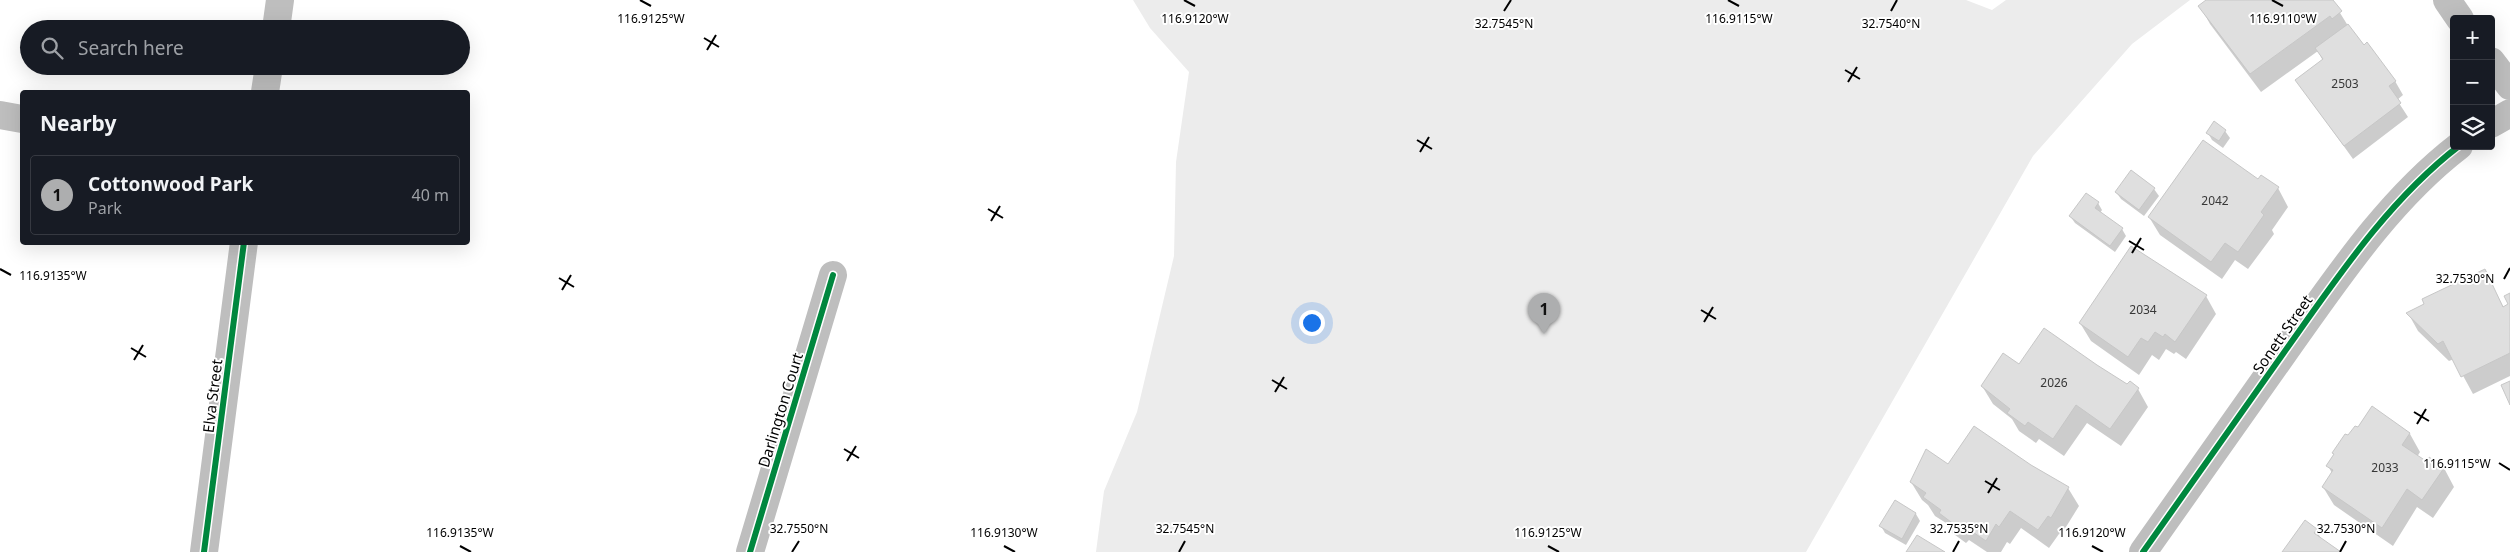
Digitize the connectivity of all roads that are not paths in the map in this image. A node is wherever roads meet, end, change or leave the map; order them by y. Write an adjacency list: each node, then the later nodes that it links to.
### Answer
1 (280, 0): 4 (street)
2 (2446, 0): 3 (street)
3 (2457, 15)
4 (277, 20)
5 (2495, 66): 7 (street)
6 (268, 75): 8 (street)
7 (2510, 86)
8 (265, 90)
9 (2510, 113): 12 (street)
10 (0, 115): 11 (street)
11 (20, 118)
12 (2495, 122)
13 (2455, 150): 18 (street, Sonett Street)
14 (244, 245): 16 (street, Elva Street)
15 (833, 275): 17 (street, Darlington Court)
16 (204, 552)
17 (750, 552)
18 (2143, 552)

